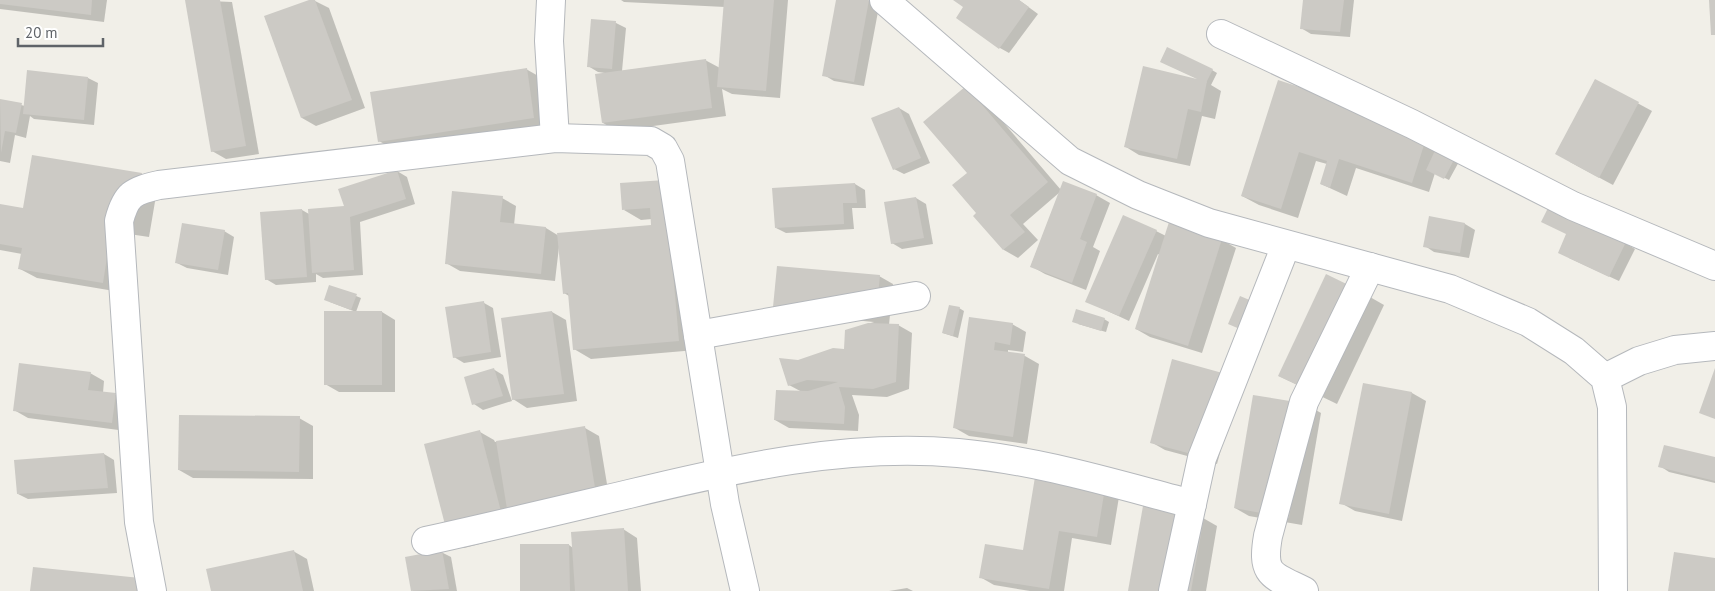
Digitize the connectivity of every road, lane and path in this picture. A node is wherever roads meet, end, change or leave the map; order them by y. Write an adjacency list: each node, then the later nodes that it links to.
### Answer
1 (552, 0): 4 (street)
2 (884, 0): 5 (street)
3 (1221, 34): 6 (street)
4 (554, 138): 9 (street); 15 (street)
5 (1286, 245): 7 (street); 13 (street)
6 (1715, 266)
7 (1370, 267): 11 (street); 18 (street)
8 (916, 296): 9 (street)
9 (698, 335): 12 (street)
10 (1715, 346): 11 (street)
11 (1606, 378): 19 (street)
12 (720, 472): 13 (street); 14 (street); 16 (street)
13 (1192, 504): 17 (street)
14 (426, 542)
15 (152, 591)
16 (744, 591)
17 (1173, 591)
18 (1304, 591)
19 (1613, 591)

